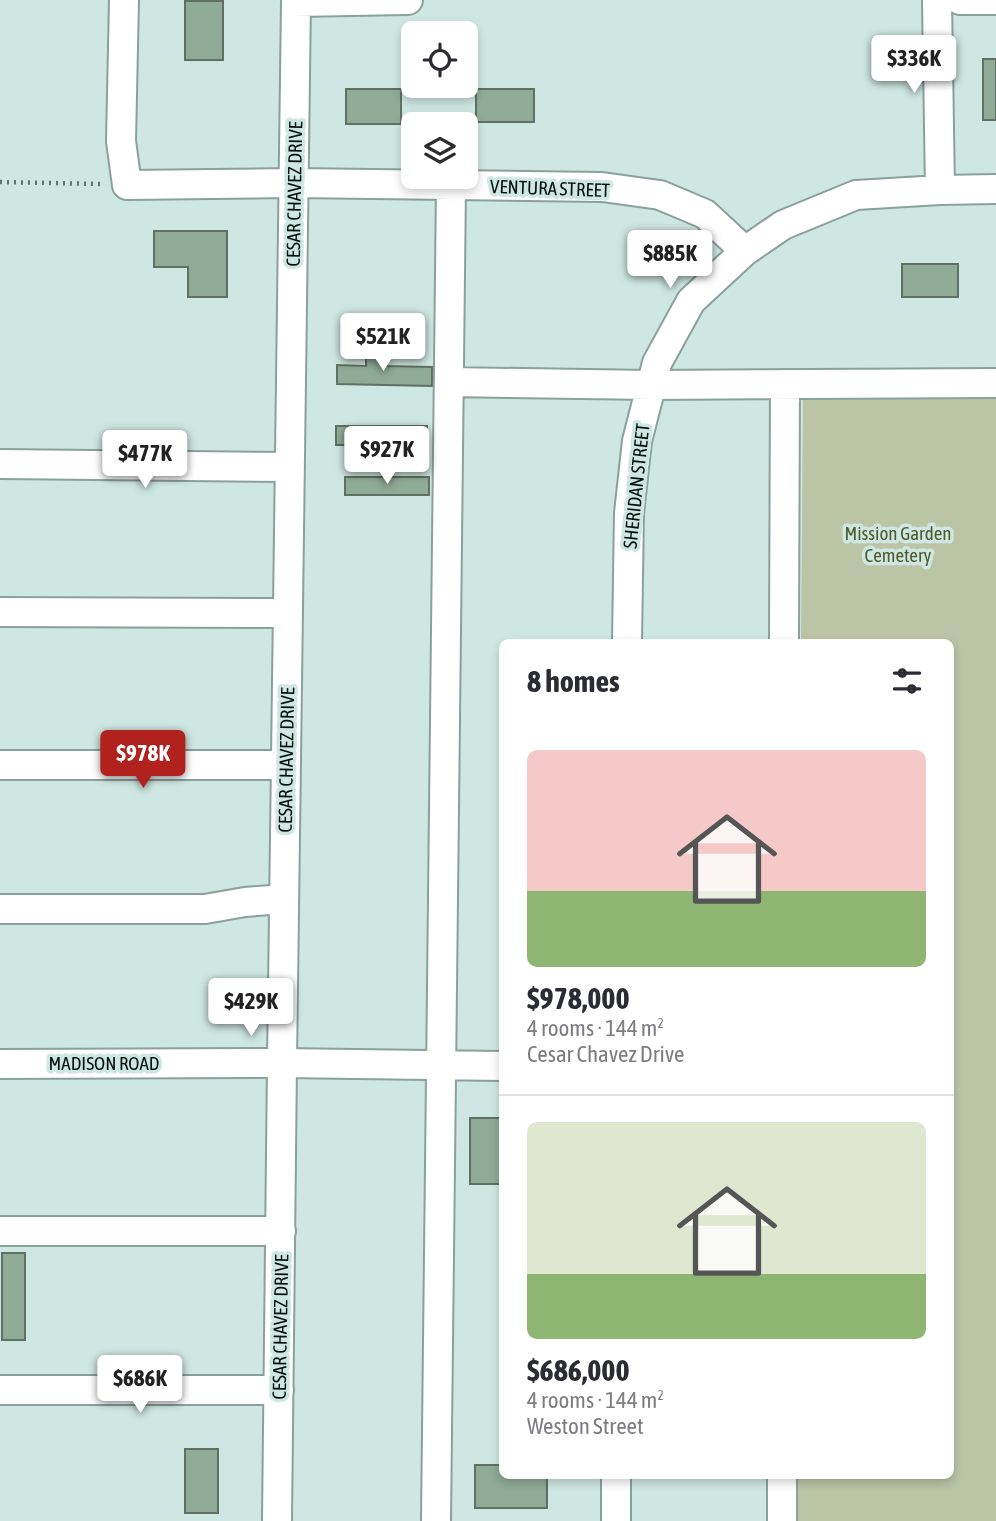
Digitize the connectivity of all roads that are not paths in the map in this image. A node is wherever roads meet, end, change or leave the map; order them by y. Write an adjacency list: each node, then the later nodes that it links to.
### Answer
1 (124, 0): 7 (street, VENTURA STREET)
2 (408, 0): 6 (street)
3 (937, 0): 12 (street)
4 (960, 0): 5 (street)
5 (996, 0)
6 (296, 1): 7 (street, CESAR CHAVEZ DRIVE)
7 (294, 183): 8 (street, VENTURA STREET); 19 (street, CESAR CHAVEZ DRIVE)
8 (401, 185)
9 (478, 186): 13 (street, VENTURA STREET)
10 (451, 189): 14 (street)
11 (996, 189): 12 (street, SHERIDAN STREET)
12 (940, 190): 13 (street, SHERIDAN STREET)
13 (745, 251): 17 (street, SHERIDAN STREET)
14 (449, 382): 17 (street); 30 (street)
15 (996, 383): 16 (street)
16 (785, 384): 17 (street); 23 (street)
17 (652, 385): 22 (street, SHERIDAN STREET)
18 (0, 464): 19 (street)
19 (290, 467): 21 (street, CESAR CHAVEZ DRIVE)
20 (0, 612): 21 (street)
21 (288, 613): 25 (street, CESAR CHAVEZ DRIVE)
22 (627, 639)
23 (784, 639)
24 (0, 765): 25 (street)
25 (286, 765): 26 (street, CESAR CHAVEZ DRIVE)
26 (284, 899): 27 (street); 29 (street, CESAR CHAVEZ DRIVE)
27 (0, 909)
28 (0, 1063): 29 (street, MADISON ROAD)
29 (282, 1063): 30 (street, MADISON ROAD); 33 (street, CESAR CHAVEZ DRIVE)
30 (441, 1065): 31 (street, MADISON ROAD); 39 (street)
31 (499, 1066)
32 (0, 1231): 33 (street)
33 (281, 1231): 35 (street, CESAR CHAVEZ DRIVE)
34 (0, 1390): 35 (street)
35 (279, 1390): 38 (street, CESAR CHAVEZ DRIVE)
36 (616, 1479): 40 (street)
37 (782, 1479): 41 (street)
38 (277, 1521)
39 (436, 1521)
40 (616, 1521)
41 (782, 1521)

